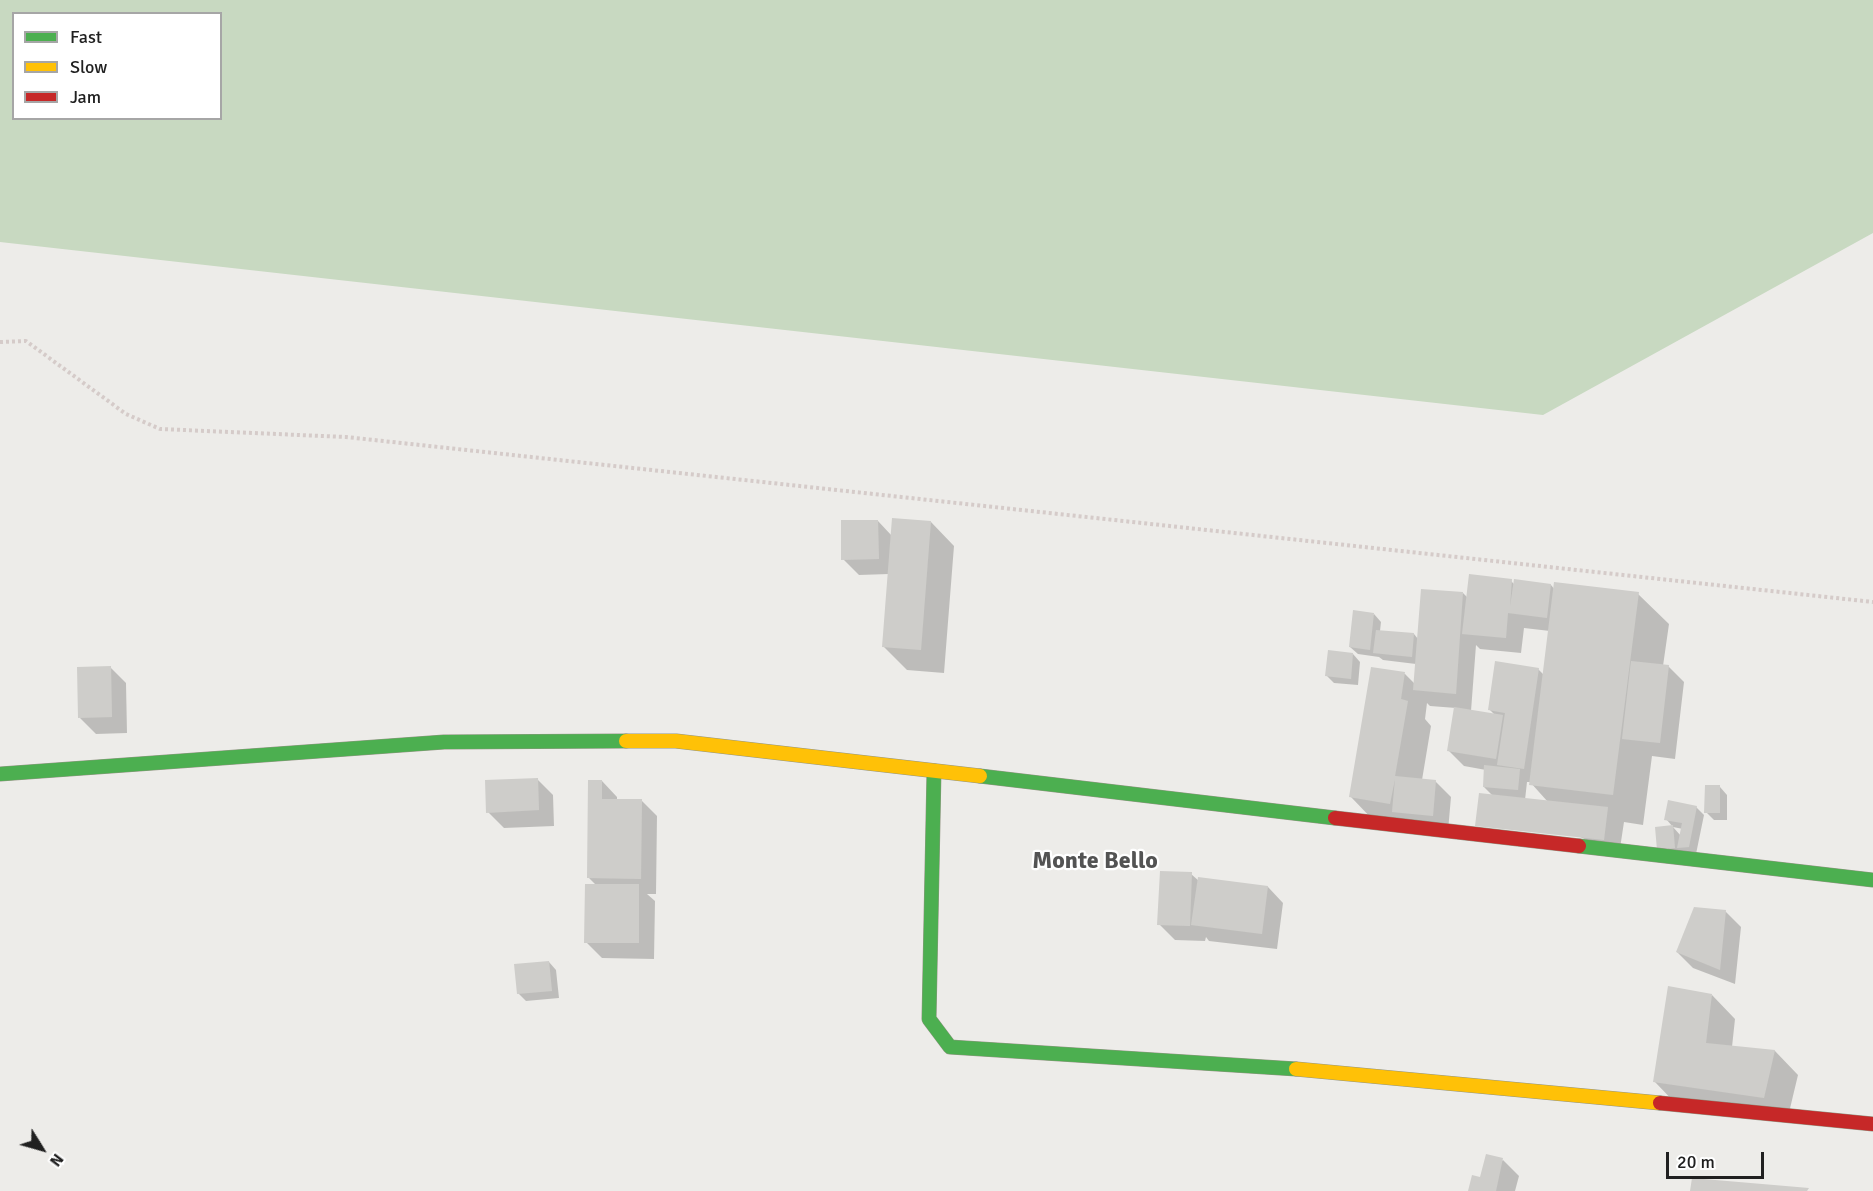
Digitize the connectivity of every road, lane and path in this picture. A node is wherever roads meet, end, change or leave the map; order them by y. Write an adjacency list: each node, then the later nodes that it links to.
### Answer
1 (0, 342): 2 (path)
2 (1873, 602)
3 (934, 771): 4 (street); 5 (street); 6 (street)
4 (0, 774)
5 (1873, 880)
6 (1873, 1124)

